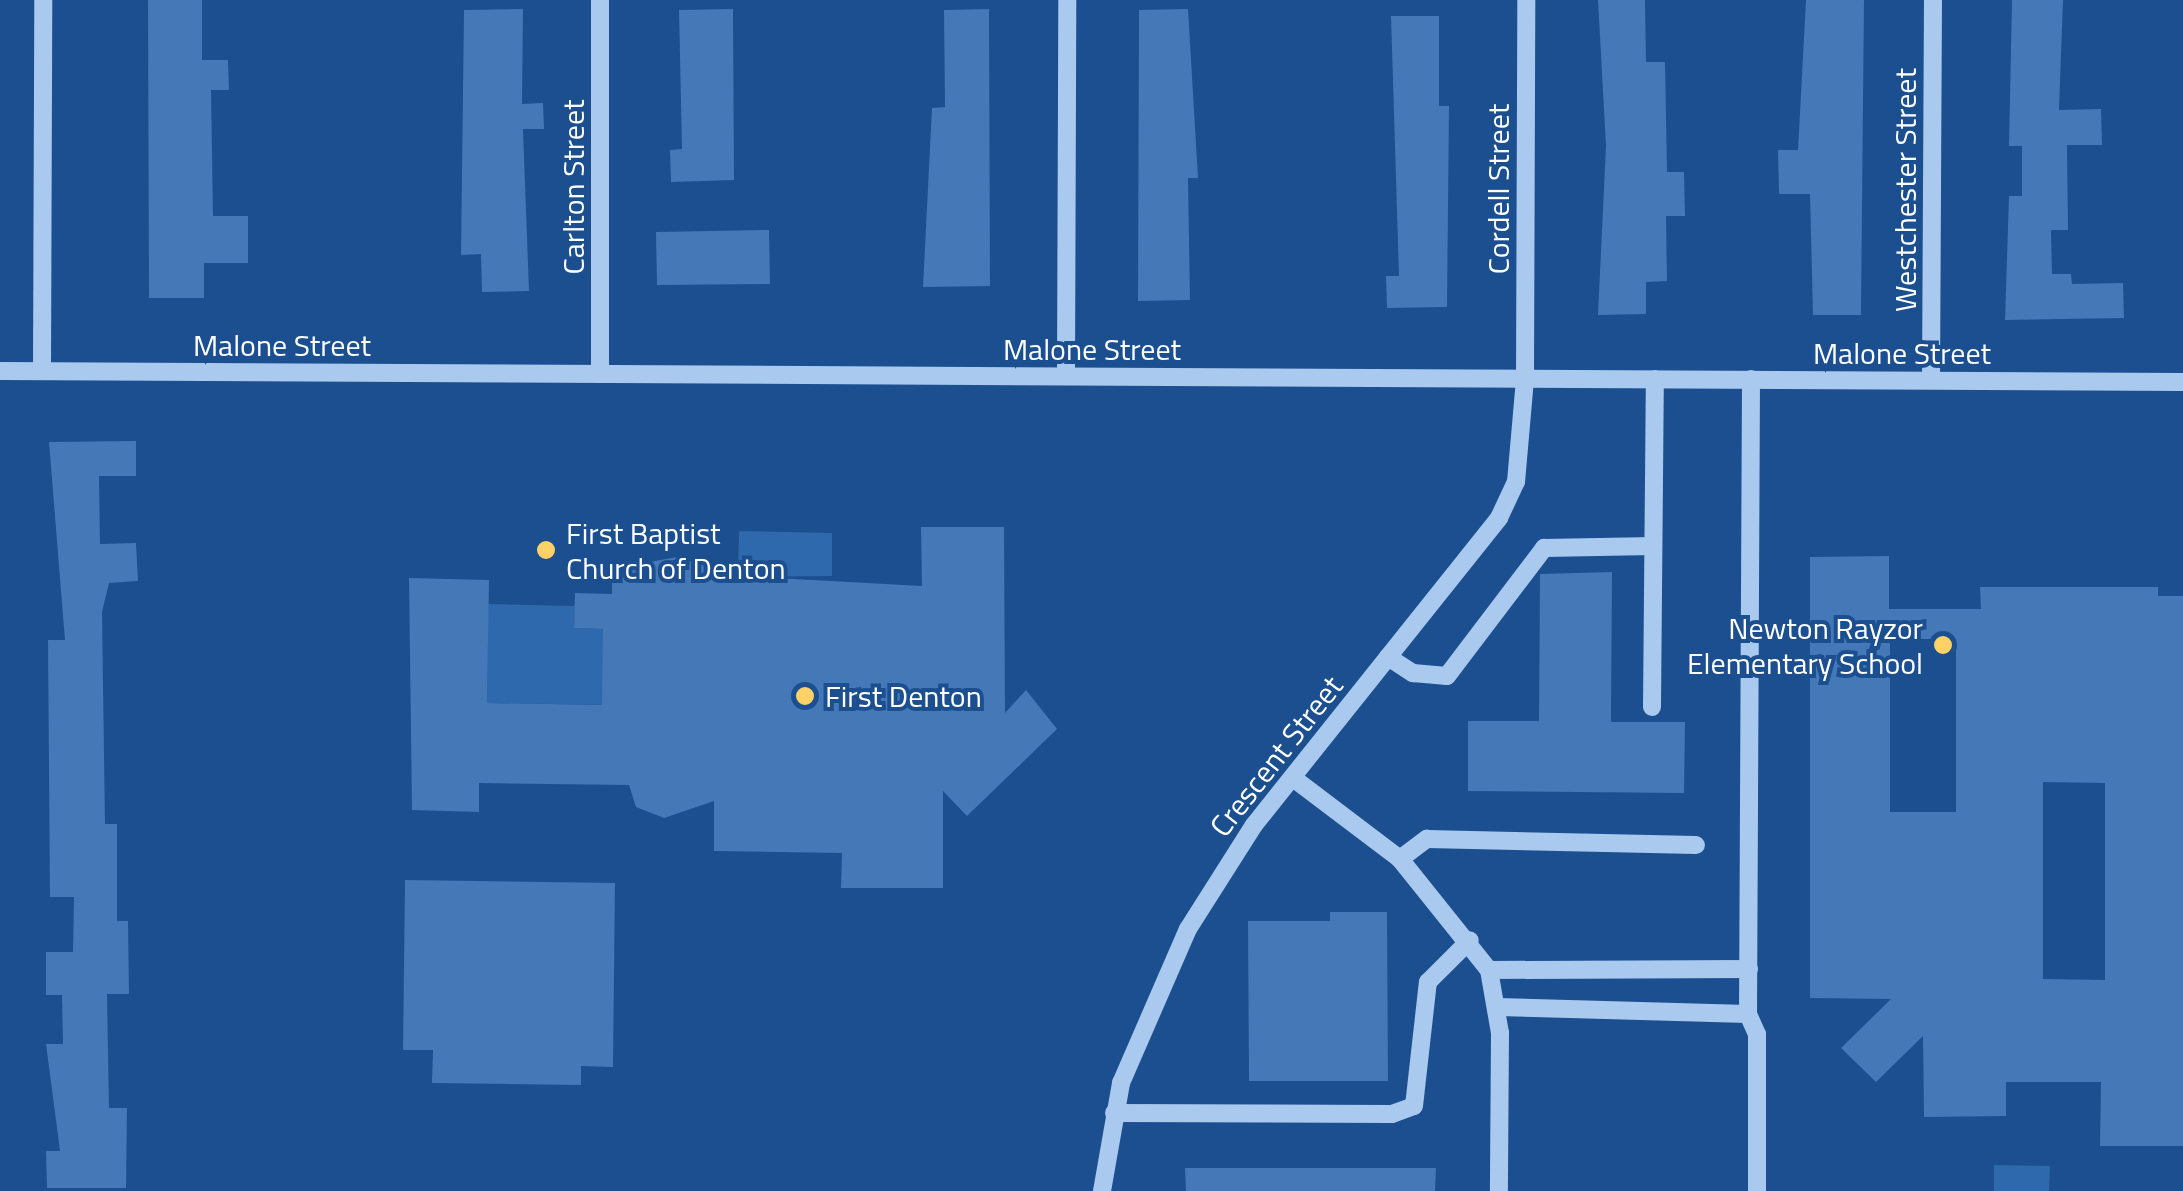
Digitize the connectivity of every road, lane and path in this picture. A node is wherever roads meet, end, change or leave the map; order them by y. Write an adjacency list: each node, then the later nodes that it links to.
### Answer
1 (43, 0): 7 (street)
2 (600, 0): 8 (street, Carlton Street)
3 (1067, 0): 9 (street)
4 (1526, 0): 10 (street, Cordell Street)
5 (1933, 0): 13 (street, Westchester Street)
6 (0, 371): 7 (street, Malone Street)
7 (42, 371): 8 (street, Malone Street)
8 (600, 374): 9 (street, Malone Street)
9 (1066, 376): 10 (street, Malone Street)
10 (1525, 378): 11 (street, Malone Street); 16 (street, Crescent Street)
11 (1655, 379): 12 (street, Malone Street); 15 (street)
12 (1751, 380): 13 (street, Malone Street); 22 (street)
13 (1931, 380): 14 (street, Malone Street)
14 (2183, 382)
15 (1653, 546): 16 (street); 17 (street)
16 (1388, 657): 18 (street, Crescent Street)
17 (1652, 708)
18 (1293, 778): 20 (street); 26 (street, Crescent Street)
19 (1696, 845): 20 (street)
20 (1400, 860): 21 (street)
21 (1470, 940): 23 (street); 26 (street)
22 (1749, 969): 23 (street); 25 (street)
23 (1489, 970): 24 (street)
24 (1498, 1007): 25 (street); 28 (street)
25 (1748, 1014): 29 (street)
26 (1114, 1113): 27 (street, Crescent Street)
27 (1102, 1191)
28 (1499, 1191)
29 (1758, 1191)

